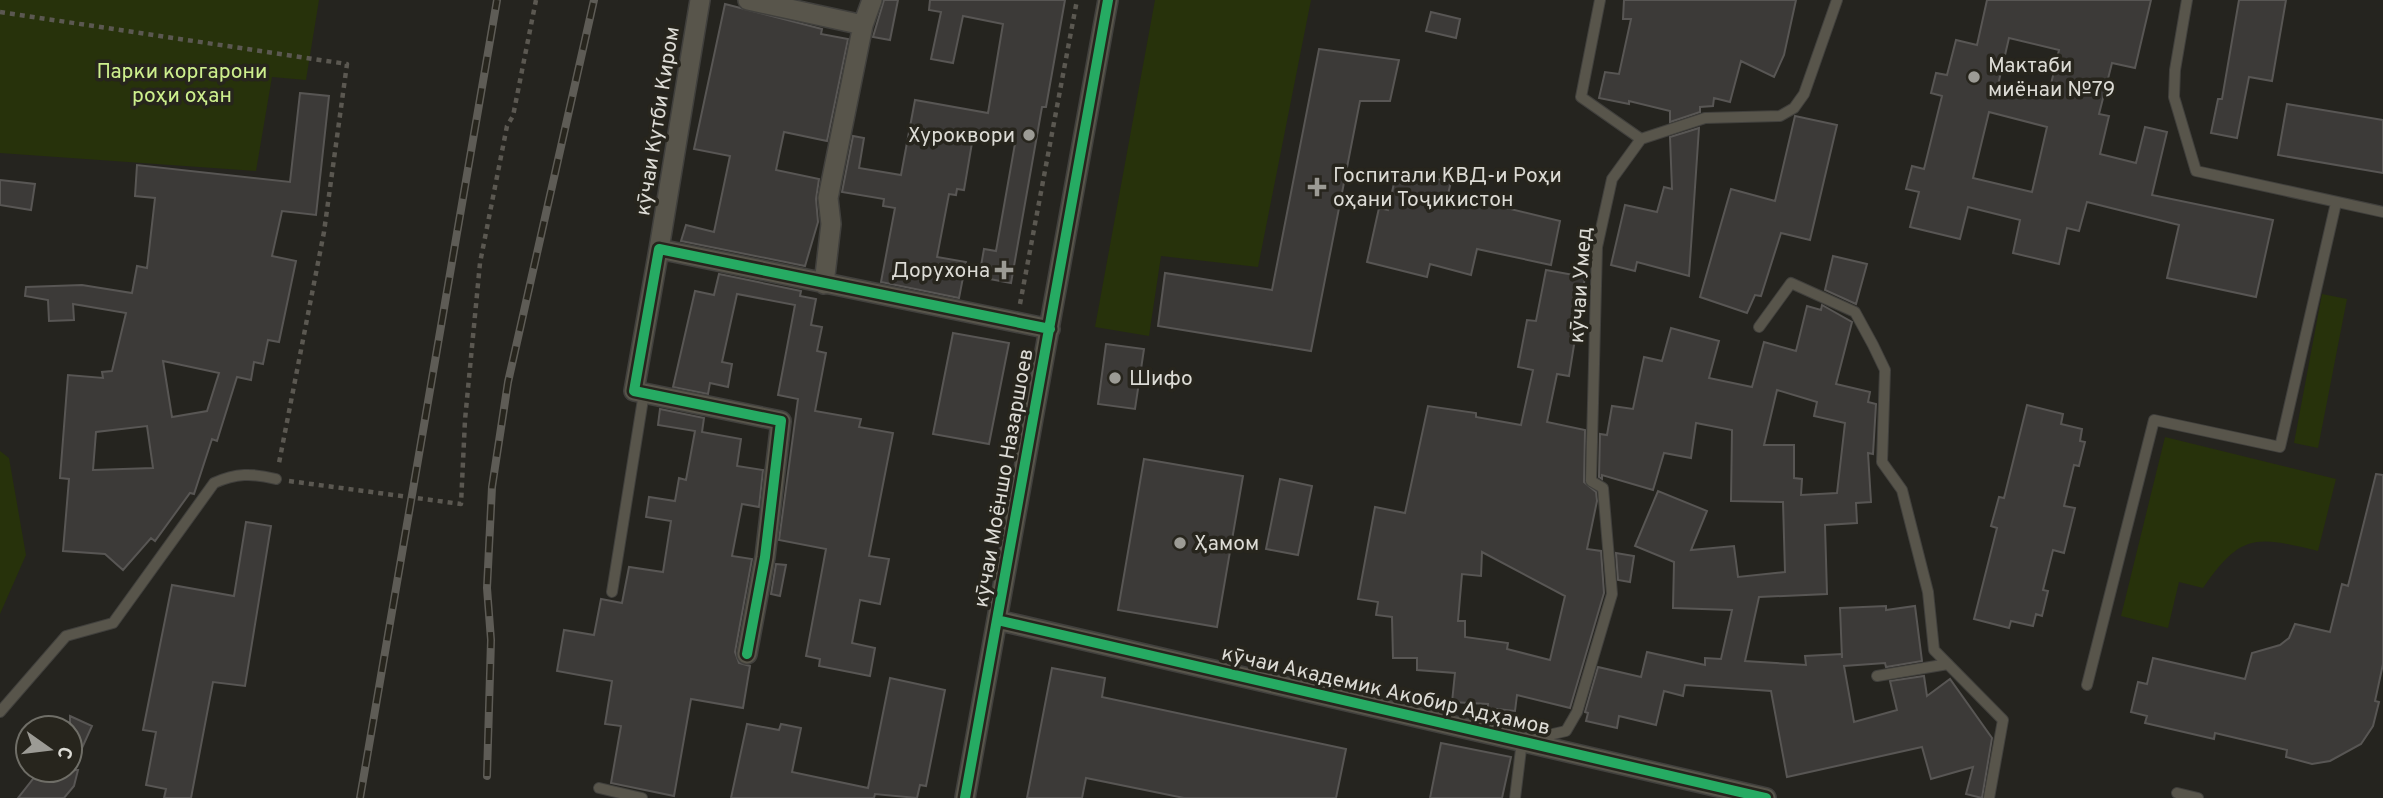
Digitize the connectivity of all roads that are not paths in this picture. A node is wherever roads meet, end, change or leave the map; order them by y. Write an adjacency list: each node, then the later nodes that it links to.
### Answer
1 (700, 0): 12 (street, кӯчаи Кутби Киром)
2 (748, 0): 8 (street)
3 (872, 0): 8 (street)
4 (1108, 0): 15 (street, кӯчаи Моёншо Назаршоев)
5 (1600, 0): 9 (lane)
6 (1837, 0): 9 (lane)
7 (2187, 0): 10 (lane)
8 (863, 25): 13 (street)
9 (1641, 139): 25 (lane, кӯчаи Умед)
10 (2336, 203): 11 (lane); 23 (lane)
11 (2383, 212)
12 (659, 248): 13 (street); 16 (street, кӯчаи Кутби Киром)
13 (824, 284): 15 (street)
14 (1759, 327): 21 (lane)
15 (1050, 329): 19 (street, кӯчаи Моёншо Назаршоев)
16 (644, 393): 18 (lane); 20 (street)
17 (276, 479): 24 (lane)
18 (612, 592)
19 (996, 620): 25 (street, кӯчаи Академик Акобир Адҳамов); 29 (street, кӯчаи Моёншо Назаршоев)
20 (747, 654)
21 (1948, 664): 22 (lane); 32 (lane)
22 (1877, 676)
23 (2087, 685)
24 (0, 712)
25 (1522, 741): 30 (lane); 31 (street, кӯчаи Академик Акобир Адҳамов)
26 (599, 788): 28 (lane)
27 (2177, 793): 33 (lane)
28 (642, 798)
29 (965, 798)
30 (1515, 798)
31 (1766, 798)
32 (1989, 798)
33 (2197, 798)

